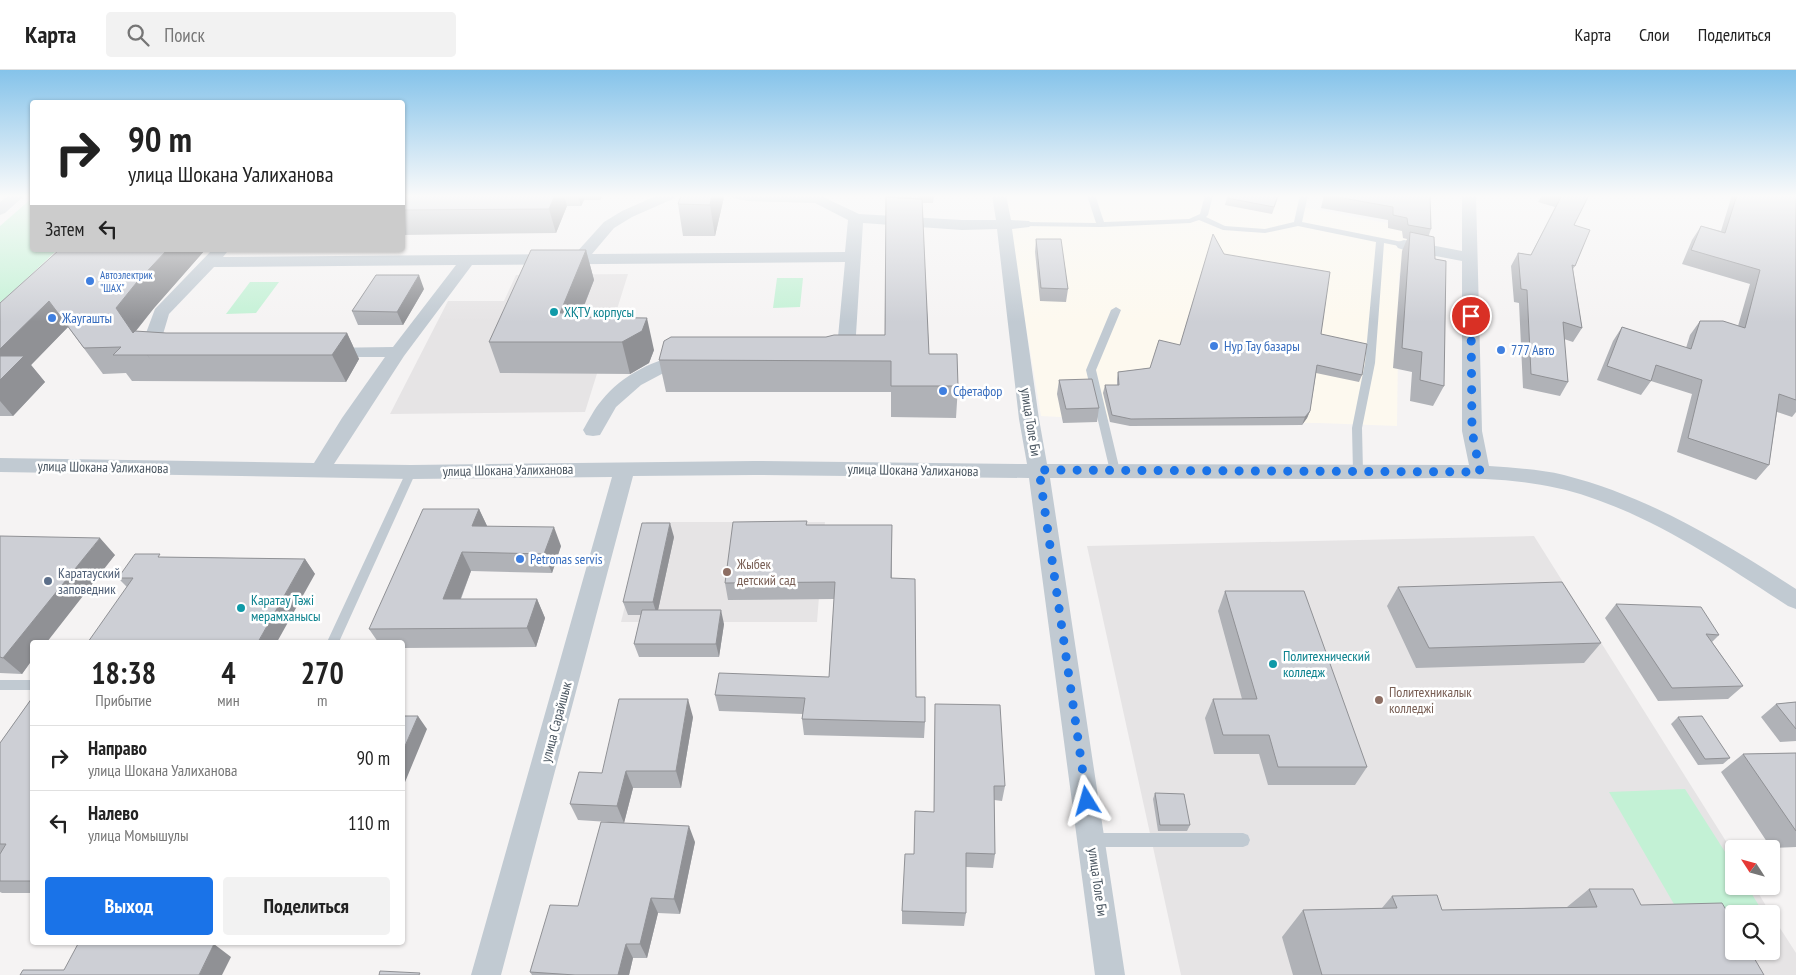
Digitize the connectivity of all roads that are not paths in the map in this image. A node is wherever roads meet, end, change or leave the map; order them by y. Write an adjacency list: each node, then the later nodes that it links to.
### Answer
1 (598, 237): 10 (street)
2 (854, 237): 9 (street)
3 (1015, 237): 23 (street, улица Толе Би)
4 (1366, 237): 6 (lane)
5 (1470, 237): 11 (street)
6 (1380, 240): 7 (lane); 26 (lane)
7 (1404, 245): 11 (street)
8 (215, 256): 12 (street); 14 (street)
9 (852, 257): 10 (street); 18 (street)
10 (580, 258): 12 (street)
11 (1471, 258): 27 (street)
12 (467, 261): 16 (street)
13 (1116, 310): 24 (lane)
14 (183, 352)
15 (310, 352): 16 (street)
16 (398, 352): 22 (street)
17 (701, 360): 19 (street)
18 (819, 361)
19 (593, 430)
20 (0, 465): 22 (street, улица Шокана Уалиханова)
21 (625, 468): 23 (street, улица Шокана Уалиханова); 25 (street, улица Шокана Уалиханова); 34 (street, улица Сарайшык)
22 (320, 470): 25 (street, улица Шокана Уалиханова)
23 (1039, 470): 24 (street, улица Шокана Уалиханова); 32 (street, улица Толе Би)
24 (1115, 471): 26 (street, улица Шокана Уалиханова)
25 (410, 472): 29 (lane)
26 (1358, 472): 27 (street, улица Шокана Уалиханова)
27 (1480, 472): 28 (street, улица Шокана Уалиханова)
28 (1796, 600)
29 (333, 640)
30 (0, 685): 31 (lane)
31 (30, 685)
32 (1092, 840): 33 (lane); 35 (street, улица Толе Би)
33 (1243, 840)
34 (486, 975)
35 (1110, 975)

